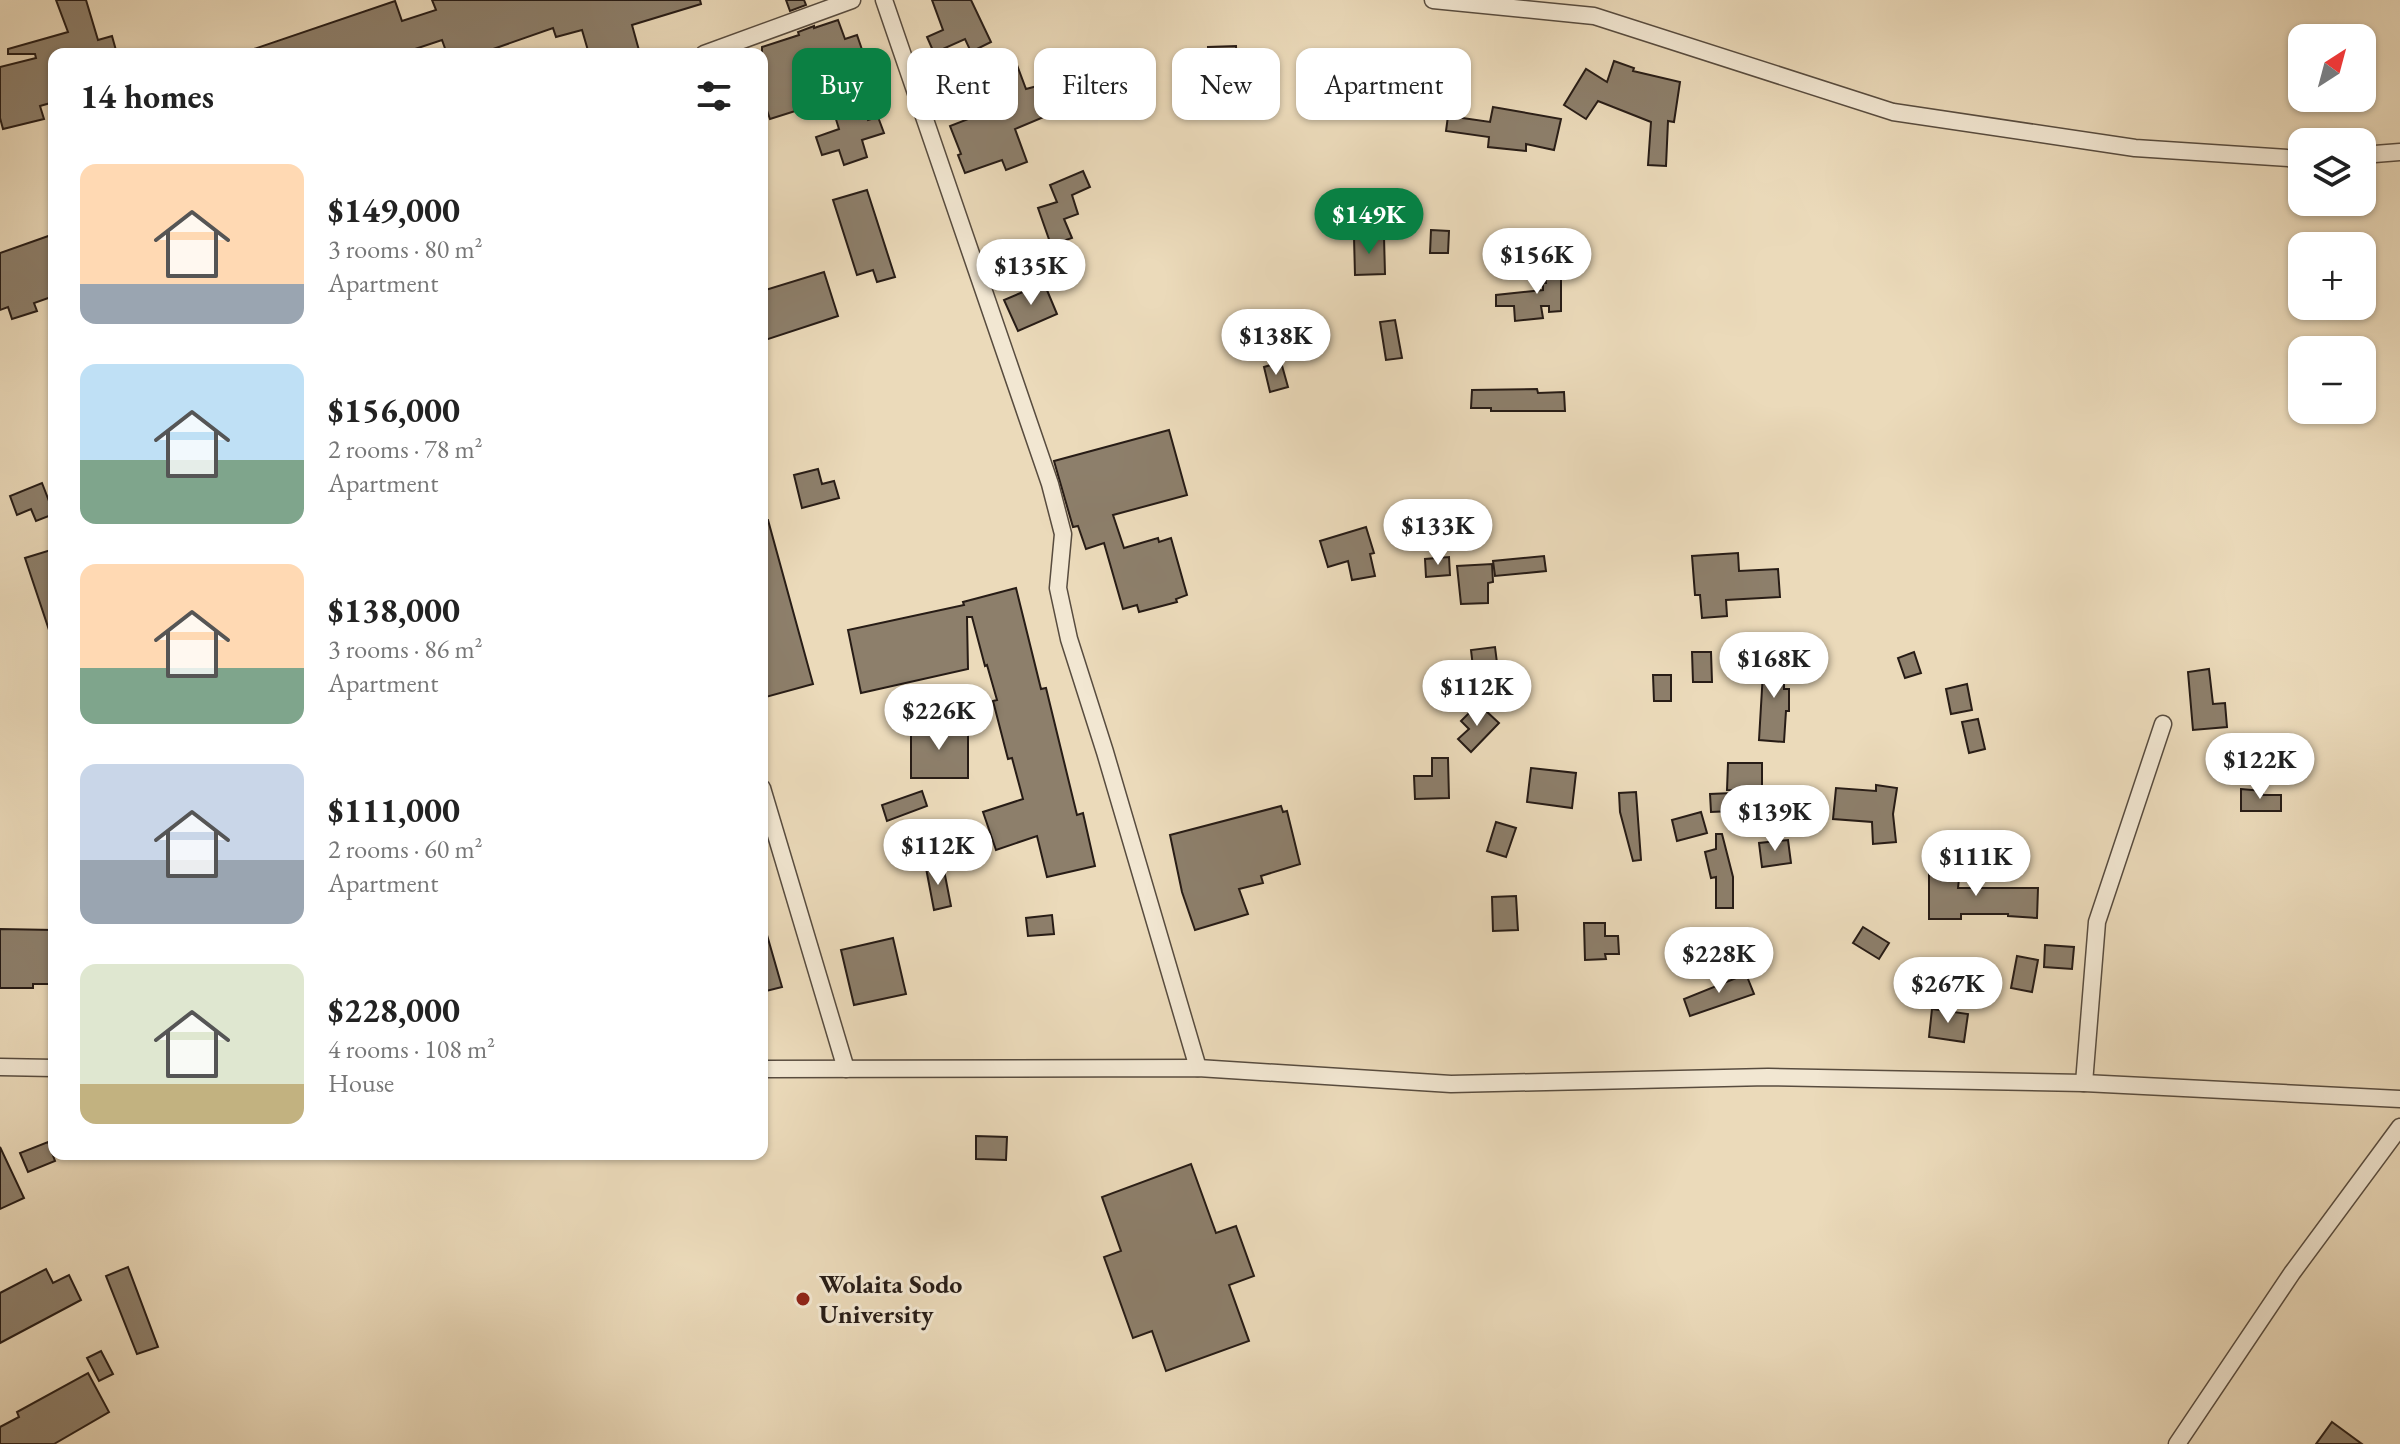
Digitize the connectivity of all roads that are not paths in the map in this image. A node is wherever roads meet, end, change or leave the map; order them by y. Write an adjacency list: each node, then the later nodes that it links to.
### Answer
1 (852, 0): 4 (street)
2 (884, 0): 12 (street)
3 (1433, 0): 7 (street)
4 (720, 48)
5 (2400, 152): 6 (street)
6 (2376, 154)
7 (2288, 158)
8 (2163, 724): 15 (street)
9 (768, 808): 14 (street)
10 (0, 1067): 11 (street)
11 (48, 1068)
12 (1198, 1068): 14 (street); 15 (street)
13 (768, 1069): 14 (street)
14 (846, 1069)
15 (2084, 1083): 16 (street)
16 (2400, 1099)
17 (2400, 1127): 18 (street)
18 (2177, 1444)

